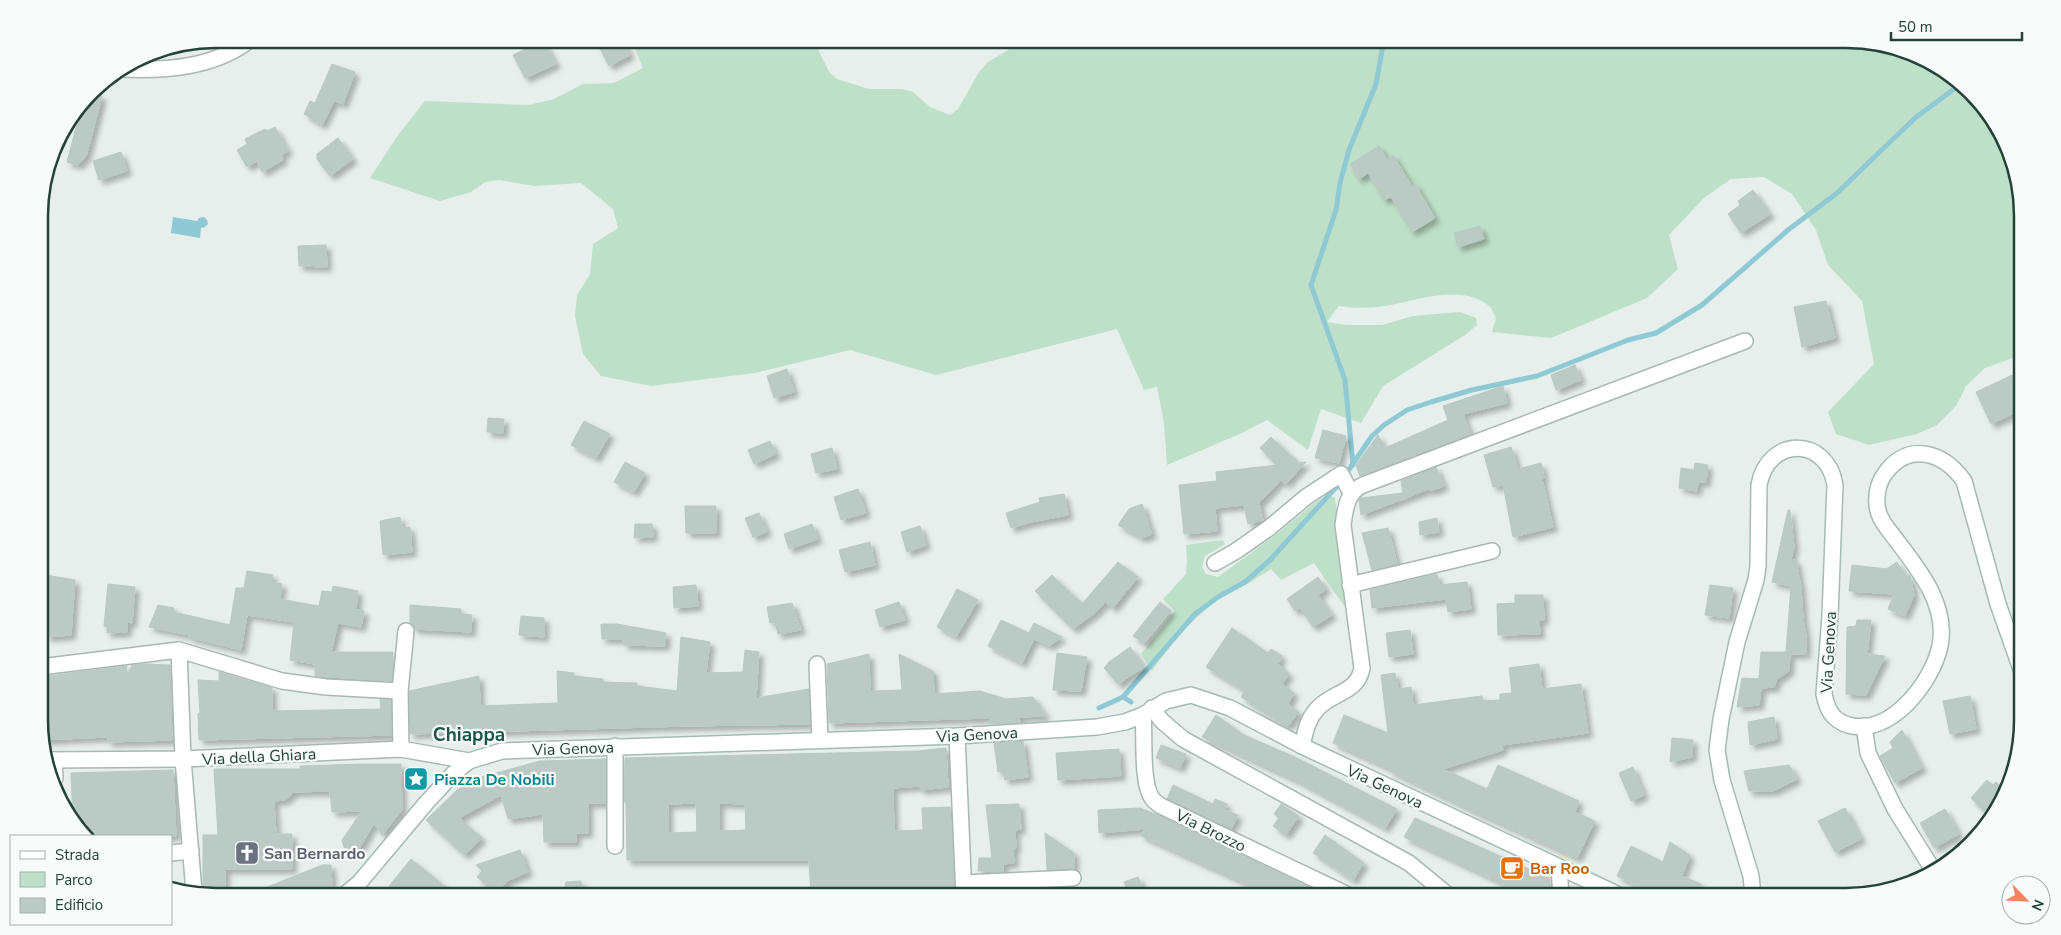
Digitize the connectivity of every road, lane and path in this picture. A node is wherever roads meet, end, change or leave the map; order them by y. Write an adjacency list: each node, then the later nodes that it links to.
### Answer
1 (236, 48): 2 (street)
2 (133, 69)
3 (1745, 341): 4 (street)
4 (1346, 484): 6 (street); 7 (street)
5 (1492, 551): 7 (street)
6 (1214, 562)
7 (1350, 585): 19 (street)
8 (406, 631): 13 (street)
9 (2014, 649): 15 (street, Via Genova)
10 (179, 650): 12 (street); 13 (street); 21 (street)
11 (817, 664): 17 (street)
12 (48, 666)
13 (400, 691): 20 (street)
14 (1148, 711): 16 (street, Via Genova); 19 (street, Via Genova); 31 (street, Via Brozzo); 32 (street)
15 (1864, 726): 27 (street); 35 (street, Via Genova)
16 (957, 736): 17 (street, Via Genova); 37 (street)
17 (820, 740): 18 (street, Via Genova)
18 (615, 746): 23 (street, Via Genova); 24 (street)
19 (1302, 746): 28 (street, Via Genova)
20 (401, 749): 21 (street, Via della Ghiara); 23 (street, Via della Ghiara)
21 (183, 759): 22 (street, Via della Ghiara); 25 (street)
22 (52, 760)
23 (469, 761): 36 (street, Via Genova)
24 (615, 846)
25 (191, 851): 26 (street); 30 (street)
26 (172, 854)
27 (1930, 865)
28 (1559, 868): 33 (street); 34 (street, Via Genova)
29 (1073, 878): 38 (street)
30 (194, 885)
31 (1332, 887)
32 (1439, 887)
33 (1560, 887)
34 (1599, 887)
35 (1753, 887)
36 (353, 888)
37 (964, 888)
38 (986, 888)

